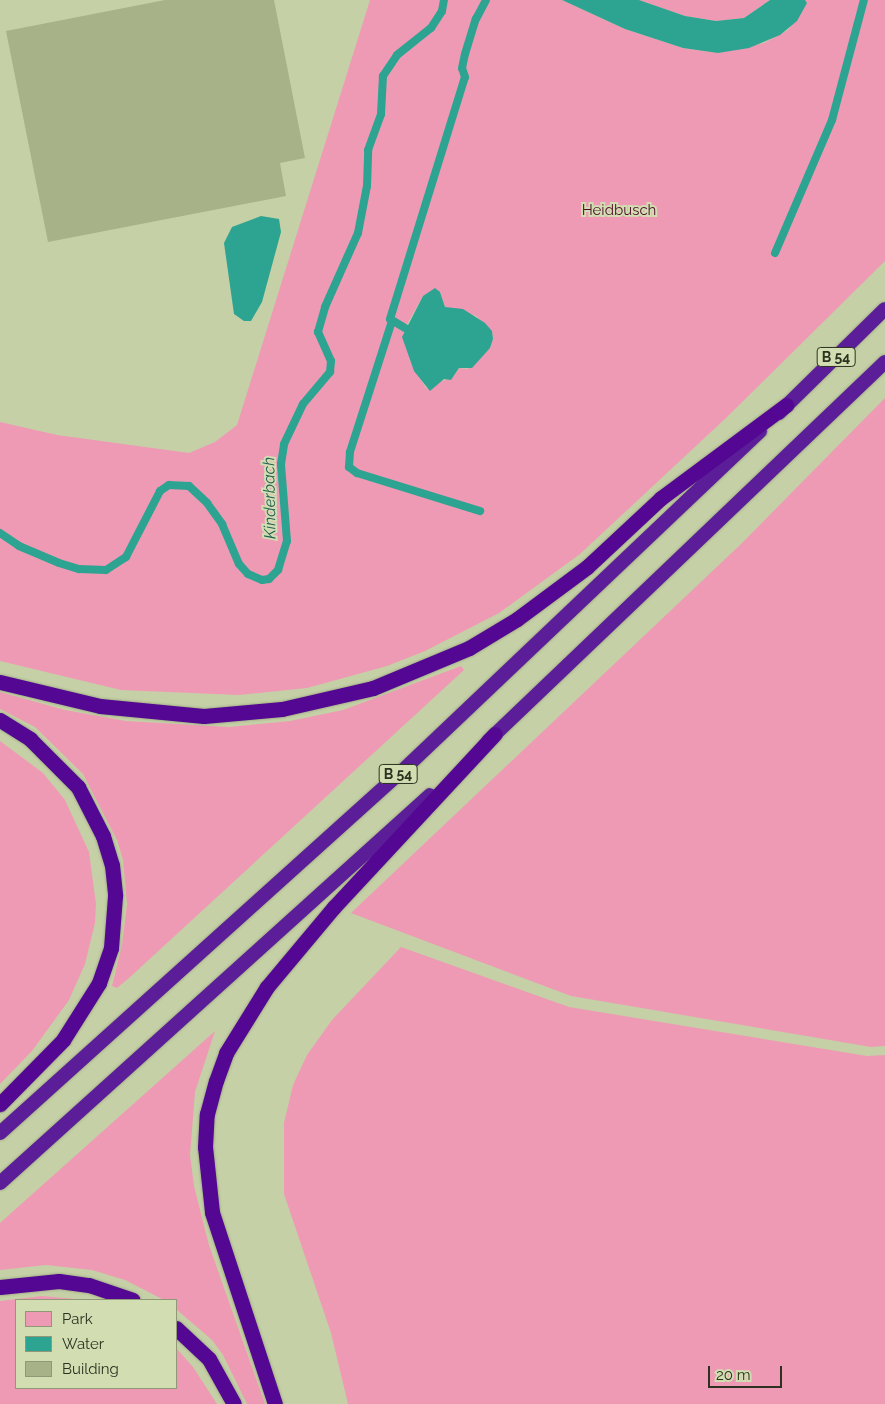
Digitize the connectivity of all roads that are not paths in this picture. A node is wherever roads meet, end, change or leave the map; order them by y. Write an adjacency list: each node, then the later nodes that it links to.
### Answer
1 (885, 308): 3 (highway, B 54)
2 (885, 362): 6 (highway, B 54)
3 (786, 405): 4 (highway); 8 (highway, B 54)
4 (0, 682)
5 (0, 720): 7 (highway)
6 (495, 734): 9 (highway, B 54); 14 (highway)
7 (0, 1104)
8 (0, 1133)
9 (0, 1183)
10 (0, 1288): 11 (highway)
11 (130, 1299)
12 (178, 1330): 13 (highway)
13 (234, 1404)
14 (275, 1404)

